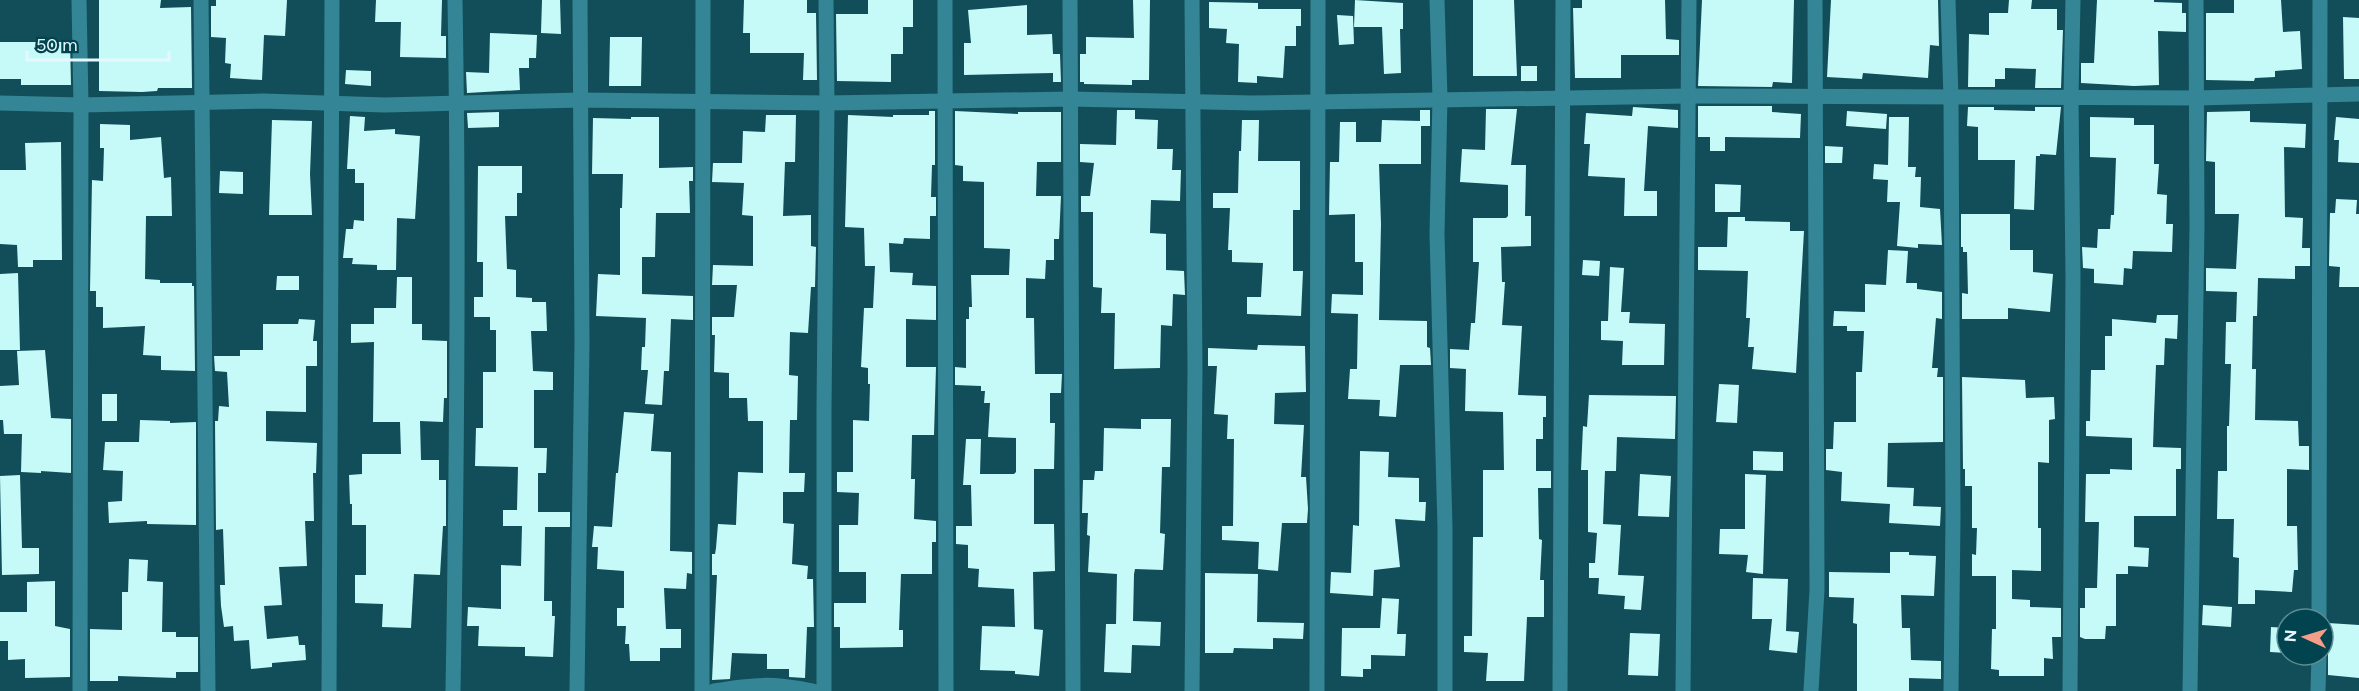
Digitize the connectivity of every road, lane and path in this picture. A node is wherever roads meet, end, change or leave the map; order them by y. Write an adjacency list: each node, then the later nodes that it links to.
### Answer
1 (79, 0): 40 (street)
2 (201, 0): 35 (street)
3 (332, 0): 36 (street)
4 (455, 0): 37 (street)
5 (580, 0): 30 (street)
6 (703, 0): 33 (street)
7 (826, 0): 38 (street)
8 (945, 0): 31 (street)
9 (1070, 0): 26 (street)
10 (1192, 0): 39 (street)
11 (1318, 0): 32 (street)
12 (1437, 0): 27 (street)
13 (1563, 0): 28 (street)
14 (1689, 0): 23 (street)
15 (1815, 0): 22 (street)
16 (1948, 0): 29 (street)
17 (2073, 0): 24 (street)
18 (2196, 0): 25 (street)
19 (2320, 0): 20 (street)
20 (2320, 94): 21 (street); 25 (street); 41 (street)
21 (2359, 94)
22 (1814, 95): 23 (street); 29 (street); 59 (street)
23 (1688, 96): 28 (street); 58 (street)
24 (2071, 97): 25 (street); 29 (street); 61 (street)
25 (2196, 98): 62 (street)
26 (1070, 99): 31 (street); 39 (street); 53 (street)
27 (1440, 99): 28 (street); 32 (street); 56 (street)
28 (1563, 99): 57 (street)
29 (1952, 99): 60 (street)
30 (581, 100): 33 (street); 37 (street); 47 (street)
31 (944, 100): 38 (street); 52 (street)
32 (1317, 101): 39 (street); 55 (street)
33 (704, 102): 38 (street); 48 (street)
34 (0, 103): 40 (street)
35 (202, 103): 36 (street); 40 (street); 44 (street)
36 (330, 103): 37 (street); 45 (street)
37 (457, 103): 46 (street)
38 (827, 103): 51 (street)
39 (1193, 103): 54 (street)
40 (81, 105): 43 (street)
41 (2319, 607)
42 (2319, 667): 63 (street)
43 (81, 691)
44 (208, 691)
45 (329, 691)
46 (453, 691)
47 (577, 691)
48 (702, 691)
49 (714, 691): 50 (street)
50 (813, 691)
51 (824, 691)
52 (945, 691)
53 (1072, 691)
54 (1192, 691)
55 (1317, 691)
56 (1445, 691)
57 (1560, 691)
58 (1683, 691)
59 (1811, 691)
60 (1951, 691)
61 (2070, 691)
62 (2190, 691)
63 (2318, 691)

